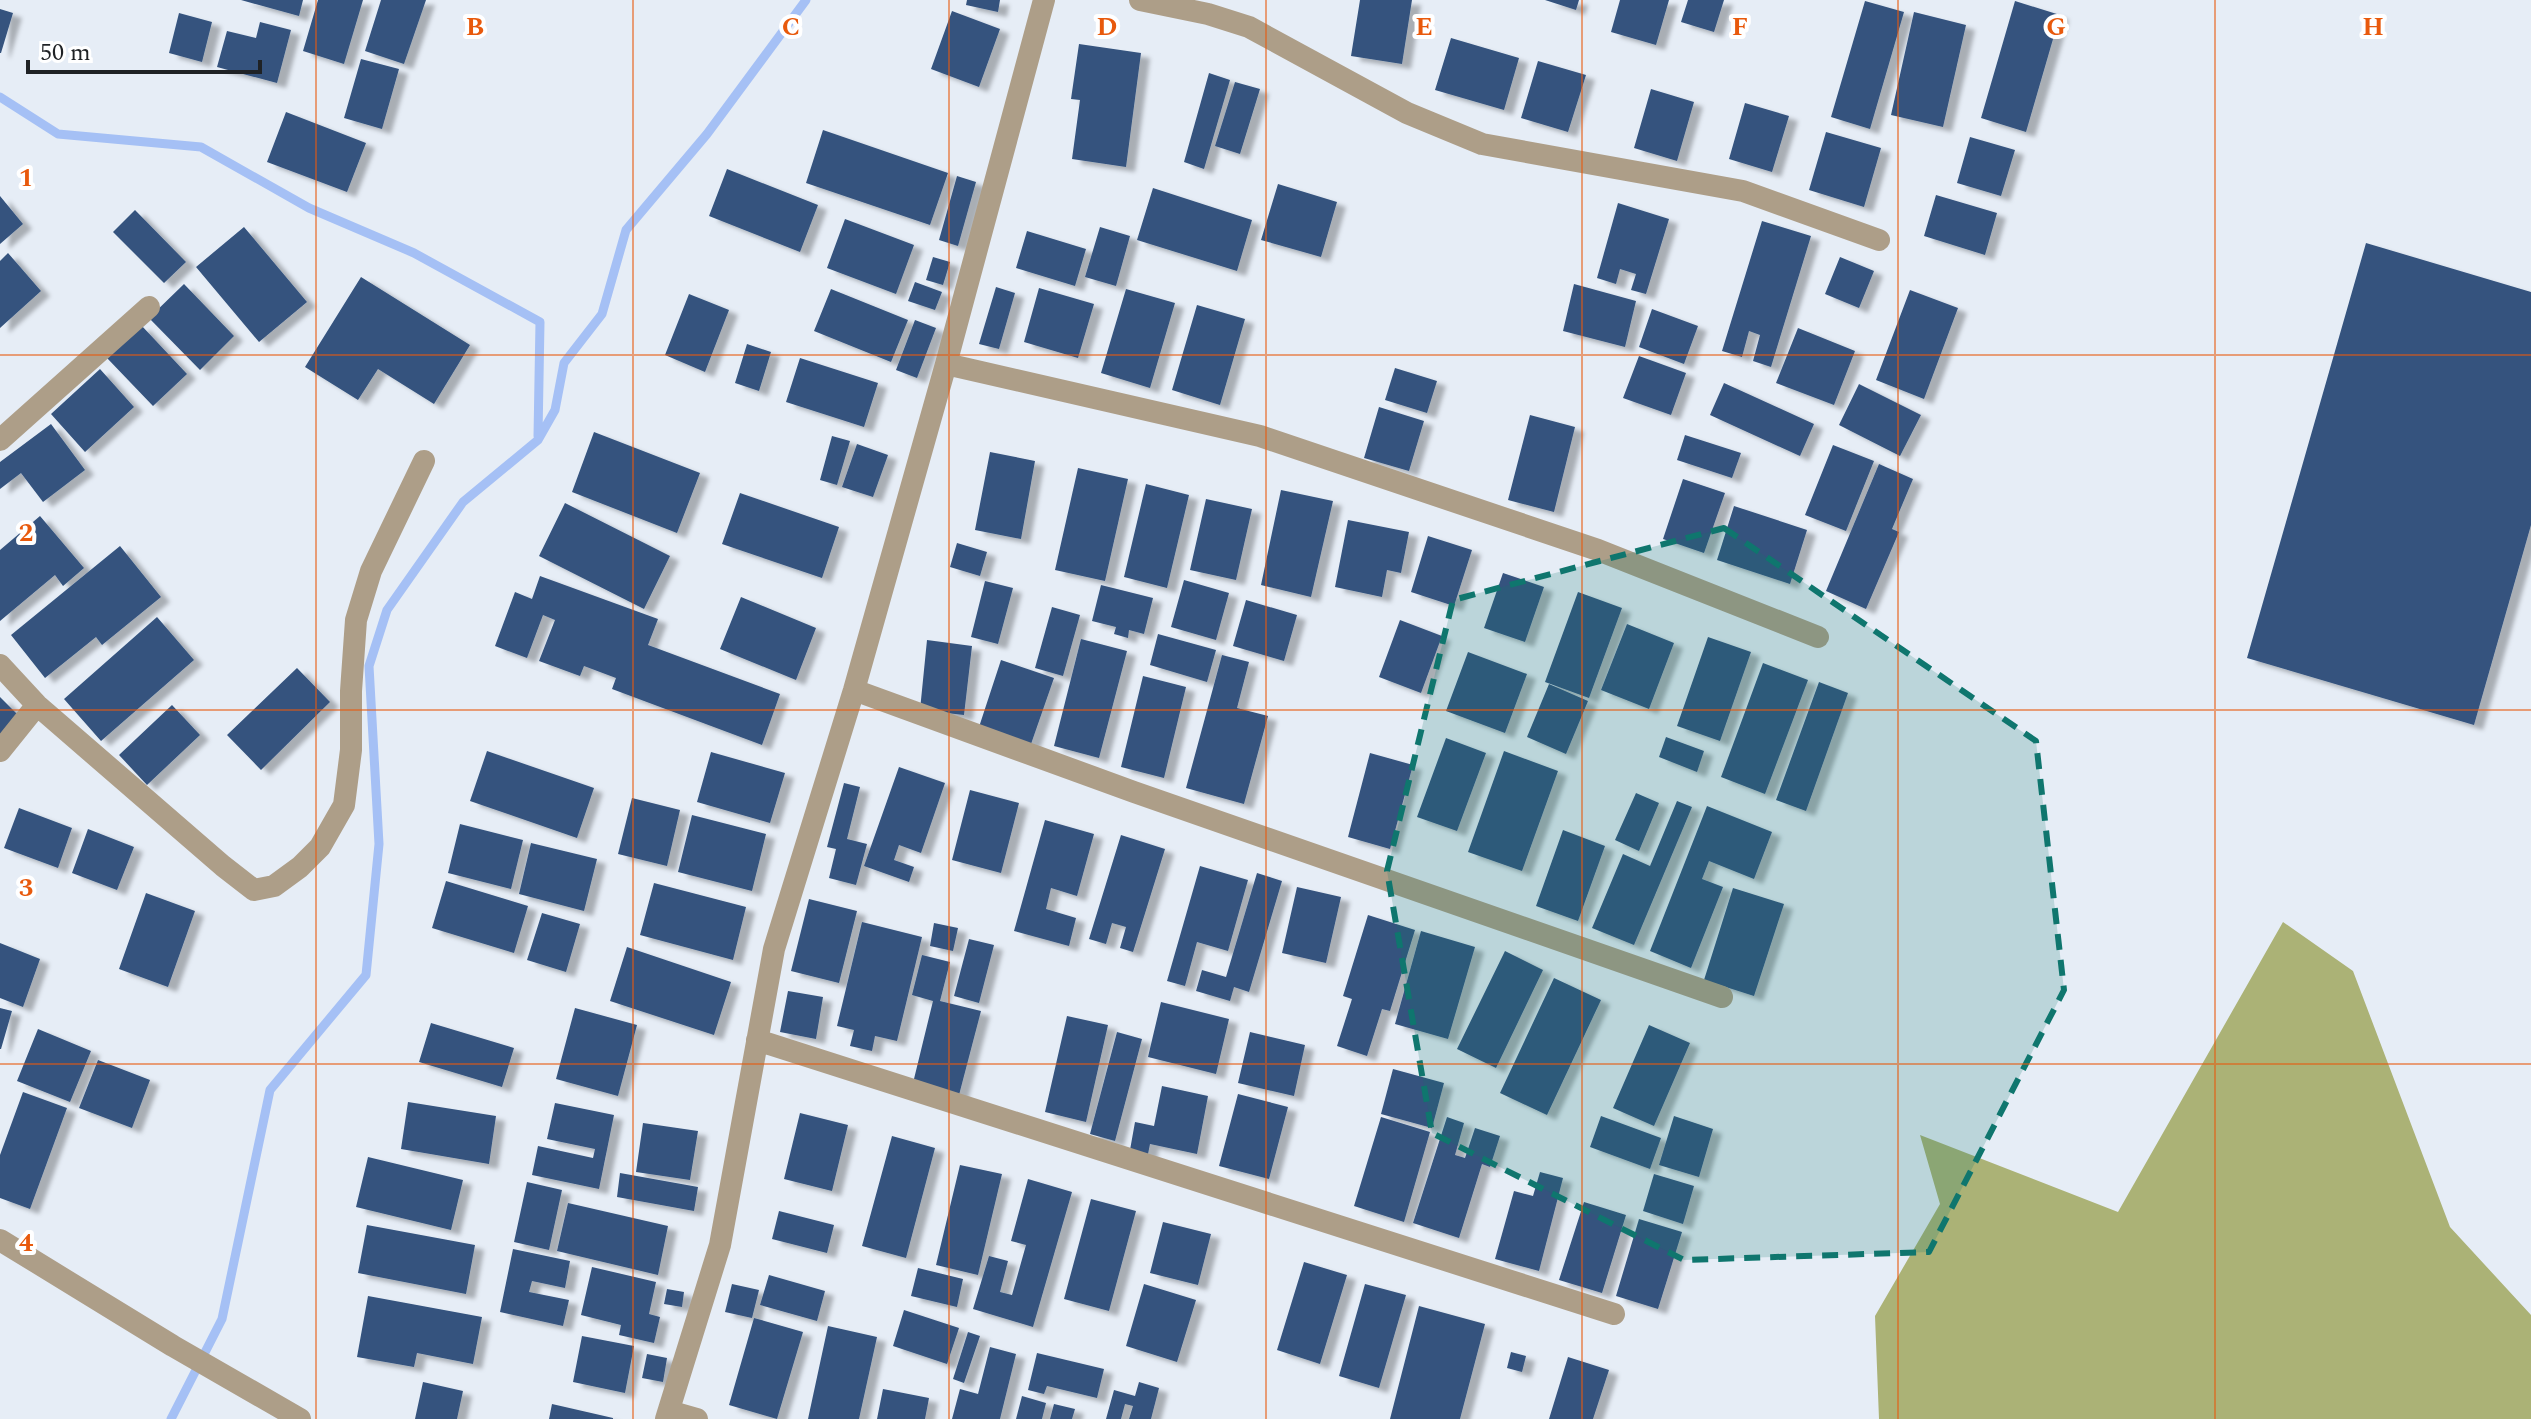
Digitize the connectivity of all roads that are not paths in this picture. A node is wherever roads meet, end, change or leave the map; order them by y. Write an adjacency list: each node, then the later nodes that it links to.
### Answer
1 (1044, 0): 5 (street)
2 (1140, 0): 3 (street)
3 (1879, 240)
4 (149, 307): 6 (street)
5 (946, 364): 8 (street); 10 (street)
6 (0, 440)
7 (424, 461): 11 (street)
8 (1818, 637)
9 (0, 665): 11 (street)
10 (854, 690): 13 (street); 14 (street)
11 (37, 705): 12 (street)
12 (0, 751)
13 (1722, 997)
14 (757, 1040): 16 (street); 17 (street)
15 (0, 1240): 18 (street)
16 (1614, 1314)
17 (668, 1415): 19 (street)
18 (300, 1419)
19 (697, 1419)

